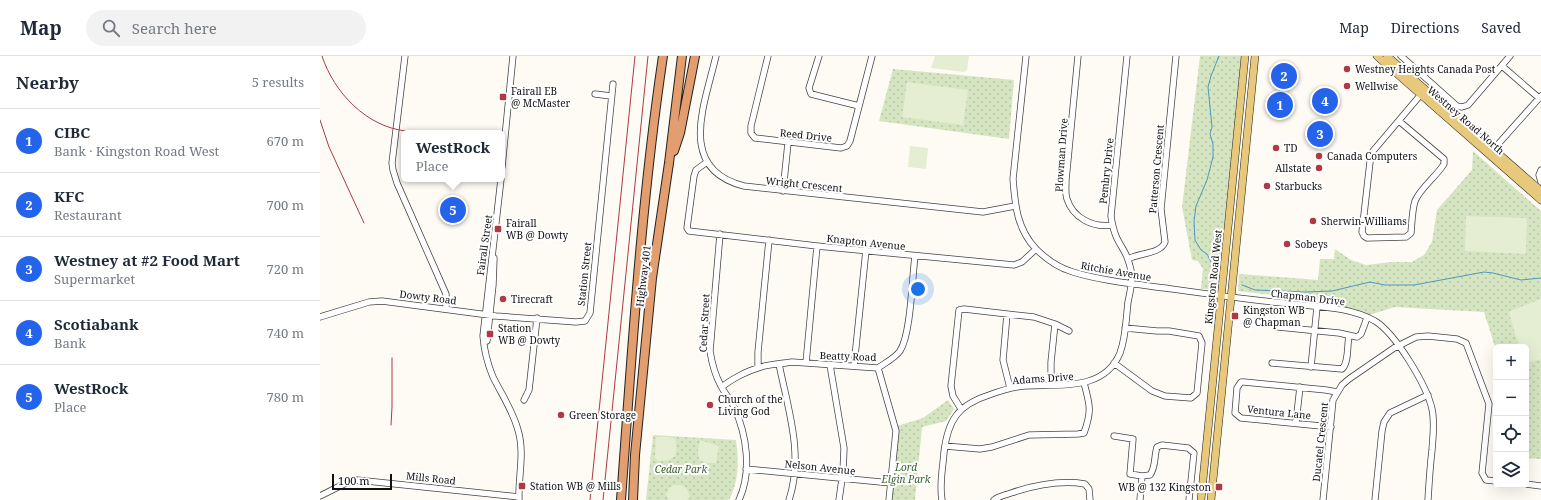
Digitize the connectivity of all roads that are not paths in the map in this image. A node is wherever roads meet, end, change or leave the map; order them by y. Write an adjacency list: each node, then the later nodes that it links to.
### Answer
1 (404, 56): 53 (street)
2 (513, 56): 29 (street)
3 (663, 56): 99 (highway, Highway 401)
4 (682, 56): 33 (highway, Highway 401)
5 (695, 56): 33 (highway)
6 (716, 56): 32 (street, Wright Crescent)
7 (768, 56): 30 (street, Reed Drive)
8 (819, 56): 27 (street)
9 (872, 56): 27 (street, Reed Drive)
10 (1026, 56): 40 (street, Ritchie Avenue)
11 (1078, 56): 41 (street, Plowman Drive)
12 (1127, 56): 41 (street, Pembry Drive)
13 (1176, 56): 48 (street, Patterson Crescent)
14 (1245, 56): 50 (main road, Kingston Road West)
15 (1255, 56): 51 (main road, Kingston Road West)
16 (1377, 56): 21 (main road, Westney Road North)
17 (1387, 56): 21 (main road, Westney Road North)
18 (1401, 56): 20 (street)
19 (1510, 56): 20 (street)
20 (1502, 66): 26 (street)
21 (1397, 69): 23 (main road, Westney Road North)
22 (613, 84): 25 (street, Station Street)
23 (1423, 92): 28 (street); 31 (main road, Westney Road North)
24 (595, 94): 25 (street)
25 (611, 96): 57 (street, Station Street)
26 (1540, 97): 31 (street)
27 (860, 106): 30 (street, Reed Drive)
28 (1400, 121): 28 (street)
29 (505, 137)
30 (788, 143): 37 (street)
31 (1492, 152): 38 (main road, Westney Road North); 39 (main road, Westney Road North)
32 (707, 162): 37 (street, Wright Crescent); 42 (street, Knapton Avenue)
33 (669, 163): 100 (highway, Highway 401)
34 (1541, 170): 36 (street)
35 (501, 182): 54 (street, Fairall Street)
36 (1541, 182)
37 (783, 191): 40 (street, Wright Crescent)
38 (1541, 191)
39 (1541, 200)
40 (1015, 206): 45 (street, Ritchie Avenue)
41 (1112, 225): 48 (street, Pembry Drive)
42 (720, 234): 43 (street, Knapton Avenue); 77 (street, Cedar Street)
43 (769, 240): 44 (street, Knapton Avenue); 73 (street)
44 (817, 246): 46 (street, Knapton Avenue); 66 (street)
45 (1036, 249): 47 (street, Knapton Avenue); 49 (street, Ritchie Avenue)
46 (866, 250): 47 (street, Knapton Avenue); 71 (street)
47 (915, 256): 74 (street, Beatty Road)
48 (1128, 258): 49 (street, Pembry Drive)
49 (1131, 284): 50 (street, Ritchie Avenue); 61 (street, Adams Drive)
50 (1221, 296): 51 (street, Ritchie Avenue); 109 (main road, Kingston Road West)
51 (1231, 298): 52 (street, Chapman Drive); 110 (main road, Kingston Road West)
52 (1317, 307): 58 (street, Chapman Drive); 62 (street)
53 (446, 308): 54 (street, Dowty Road); 56 (street, Dowty Road)
54 (487, 314): 57 (street, Dowty Road); 97 (street)
55 (1007, 314): 59 (street); 79 (street); 83 (street)
56 (320, 317)
57 (536, 318): 82 (street)
58 (1367, 318): 64 (street); 65 (street, Chapman Drive)
59 (1055, 324): 63 (street); 76 (street)
60 (1278, 327): 62 (street)
61 (1125, 328): 67 (street, Adams Drive); 67 (street)
62 (1315, 330): 64 (street); 72 (street)
63 (1069, 331)
64 (1349, 336): 72 (street)
65 (1399, 346): 80 (street, Ducatel Crescent); 81 (street, Chapman Drive); 92 (street, Ducatel Crescent)
66 (806, 363): 69 (street, Beatty Road); 70 (street, Beatty Road)
67 (1114, 363): 75 (street, Adams Drive)
68 (1272, 363): 72 (street)
69 (779, 364): 73 (street, Beatty Road); 89 (street)
70 (830, 365): 71 (street, Beatty Road); 91 (street)
71 (854, 366): 74 (street, Beatty Road)
72 (1311, 367)
73 (758, 368): 77 (street, Beatty Road)
74 (878, 368): 93 (street)
75 (1084, 383): 76 (street, Adams Drive); 87 (street)
76 (1051, 385): 79 (street, Adams Drive)
77 (722, 387): 88 (street, Cedar Street)
78 (1300, 387): 80 (street, Ventura Lane); 84 (street); 84 (street, Ventura Lane)
79 (1010, 388): 83 (street, Adams Drive)
80 (1337, 392): 85 (street, Ducatel Crescent)
81 (1428, 395): 112 (street); 113 (street, Chapman Drive)
82 (524, 400)
83 (961, 409): 87 (street, Adams Drive)
84 (1296, 422): 85 (street, Ventura Lane)
85 (1331, 427): 111 (street, Ducatel Crescent)
86 (1114, 436): 90 (street)
87 (945, 446): 105 (street, Adams Drive)
88 (746, 469): 89 (street, Nelson Avenue); 101 (street, Cedar Street)
89 (795, 473): 91 (street, Nelson Avenue); 102 (street)
90 (1142, 476): 98 (street); 108 (street)
91 (842, 479): 93 (street, Nelson Avenue); 103 (street)
92 (1493, 481)
93 (891, 484): 104 (street)
94 (1529, 484): 95 (street)
95 (1541, 486)
96 (320, 496): 97 (street, Mills Road)
97 (519, 498)
98 (1189, 498)
99 (621, 500)
100 (633, 500)
101 (739, 500)
102 (789, 500)
103 (839, 500)
104 (889, 500)
105 (942, 500)
106 (994, 500): 107 (street)
107 (1090, 500)
108 (1140, 500)
109 (1201, 500)
110 (1211, 500)
111 (1323, 500)
112 (1375, 500)
113 (1428, 500)

